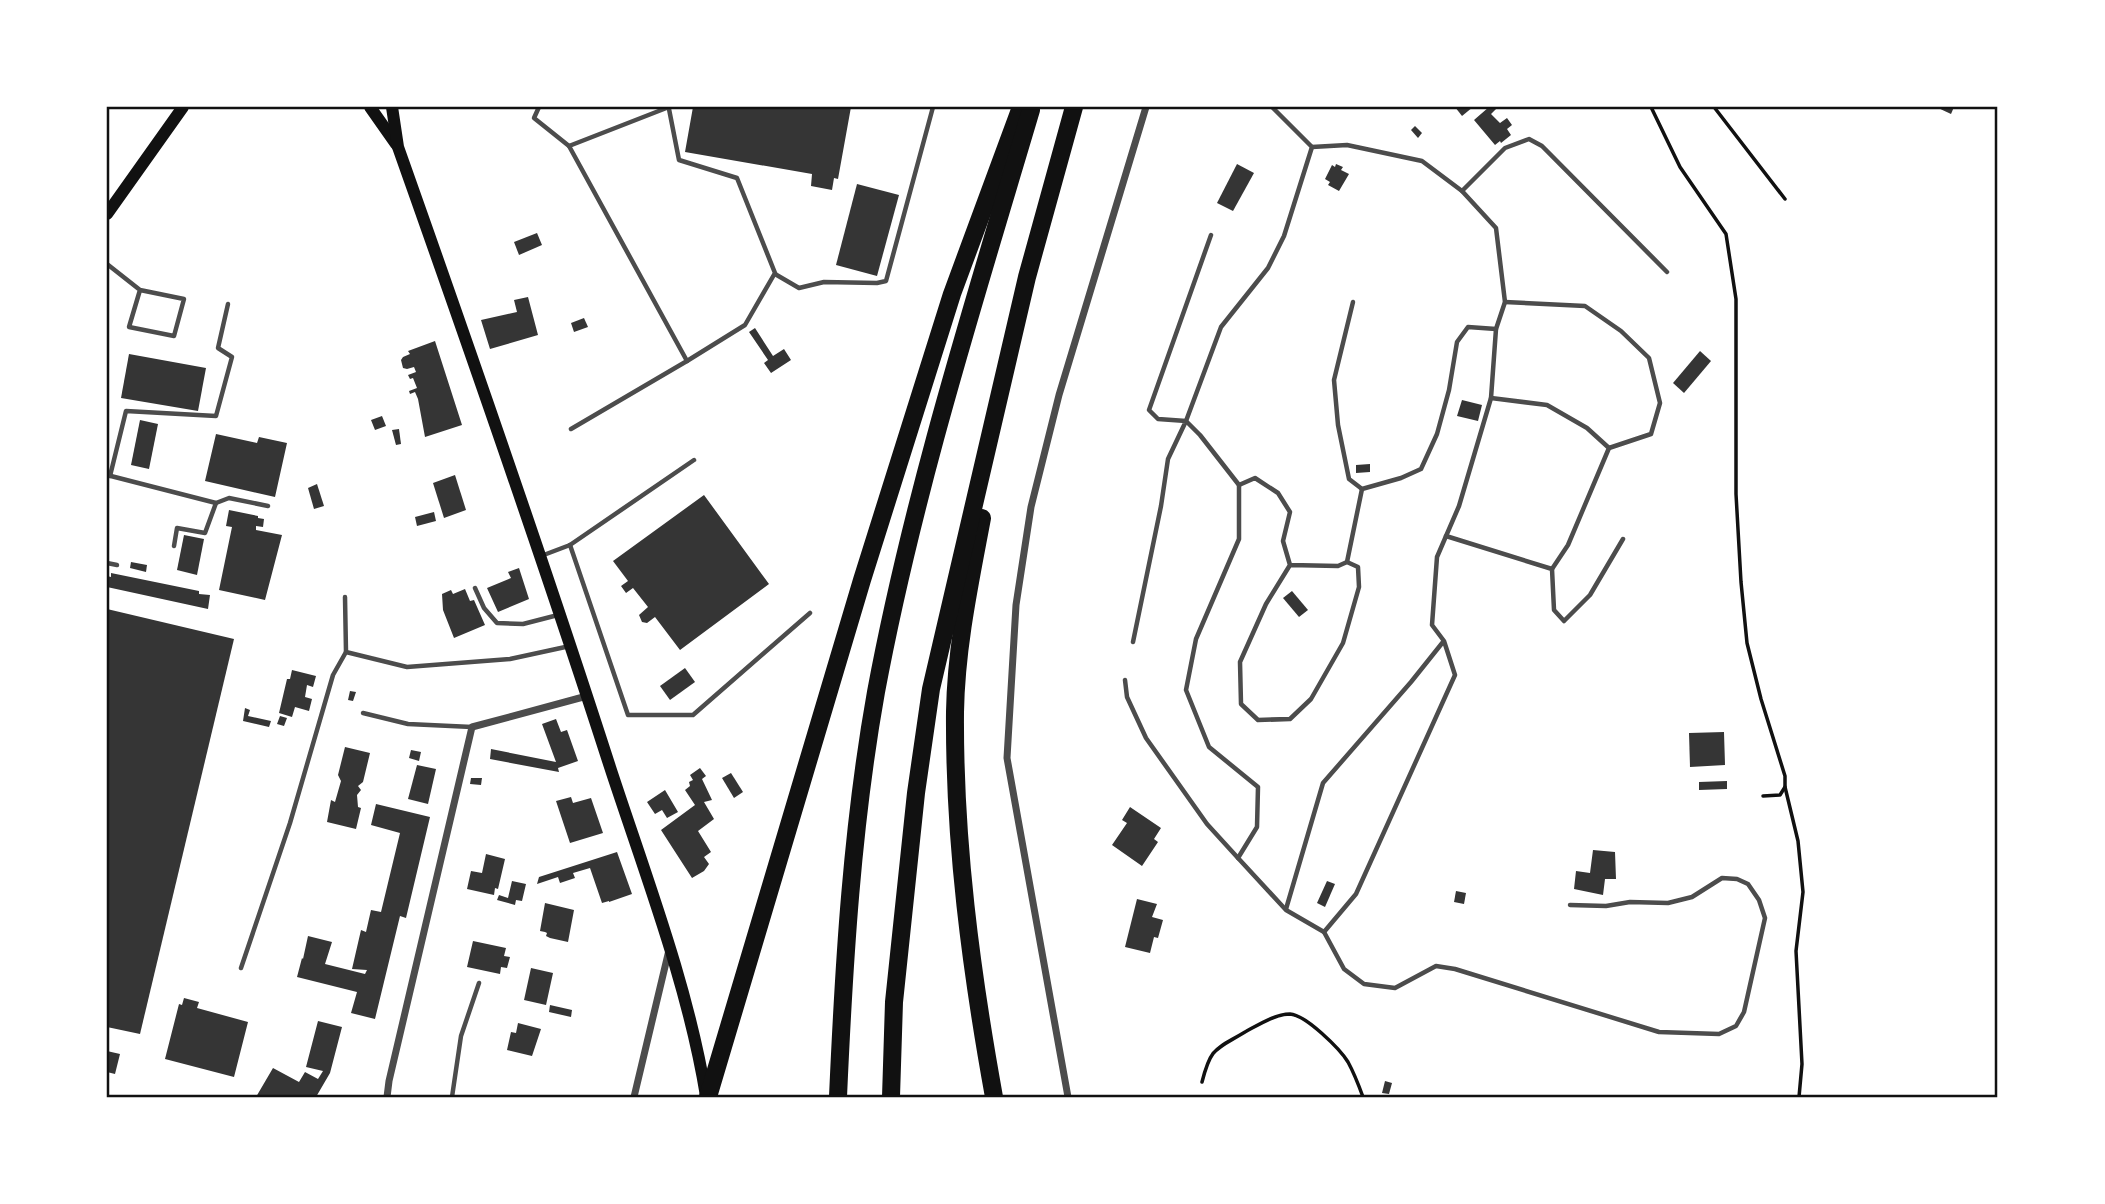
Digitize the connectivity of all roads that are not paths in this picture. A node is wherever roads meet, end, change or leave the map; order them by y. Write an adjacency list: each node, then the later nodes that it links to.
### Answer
1 (183, 107): 16 (main road)
2 (370, 107): 13 (main road)
3 (391, 107): 13 (main road)
4 (539, 107): 12 (lane)
5 (933, 107): 20 (lane)
6 (1021, 107): 70 (highway)
7 (1032, 107): 71 (highway)
8 (1074, 107): 21 (highway)
9 (1146, 107): 74 (street)
10 (1272, 107): 14 (lane)
11 (669, 108): 12 (lane); 20 (lane)
12 (569, 146): 27 (lane)
13 (398, 147): 42 (main road)
14 (1312, 147): 15 (lane); 29 (lane)
15 (1462, 191): 19 (lane); 24 (lane)
16 (107, 214)
17 (1211, 235): 29 (lane)
18 (107, 264): 22 (lane)
19 (1667, 272)
20 (775, 273): 27 (lane)
21 (1027, 277): 72 (highway); 73 (highway)
22 (140, 290): 22 (lane)
23 (1353, 302): 35 (lane)
24 (1505, 302): 26 (lane); 31 (lane)
25 (228, 304): 33 (lane)
26 (1496, 329): 28 (lane); 35 (lane)
27 (687, 361): 30 (lane)
28 (1491, 398): 31 (lane); 38 (lane)
29 (1186, 421): 34 (lane); 53 (lane)
30 (571, 429)
31 (1609, 448): 47 (lane)
32 (694, 460): 40 (lane)
33 (108, 475): 36 (lane)
34 (1239, 485): 46 (lane); 60 (lane)
35 (1362, 489): 43 (lane)
36 (216, 503): 37 (lane); 41 (lane)
37 (268, 506)
38 (1446, 536): 47 (lane); 52 (lane)
39 (1623, 539): 47 (lane)
40 (570, 545): 42 (lane); 50 (lane)
41 (174, 546)
42 (541, 556): 51 (main road)
43 (1347, 562): 46 (lane); 46 (lane)
44 (107, 563): 45 (lane)
45 (117, 565)
46 (1290, 565)
47 (1552, 569)
48 (475, 588): 51 (lane)
49 (345, 597): 55 (lane)
50 (810, 613)
51 (560, 614): 54 (main road)
52 (1444, 641): 62 (lane); 63 (lane)
53 (1133, 642)
54 (570, 645): 55 (lane); 57 (main road)
55 (346, 652): 65 (lane)
56 (1125, 680): 60 (lane)
57 (587, 696): 59 (street); 64 (main road)
58 (363, 713): 59 (lane)
59 (472, 727): 67 (street)
60 (1238, 858): 62 (lane)
61 (1570, 905): 63 (lane)
62 (1286, 909): 63 (lane)
63 (1324, 932)
64 (669, 950): 69 (street); 70 (main road)
65 (241, 968)
66 (479, 983): 68 (lane)
67 (387, 1097)
68 (452, 1097)
69 (634, 1097)
70 (707, 1097)
71 (838, 1097)
72 (891, 1097)
73 (994, 1097)
74 (1068, 1097)

